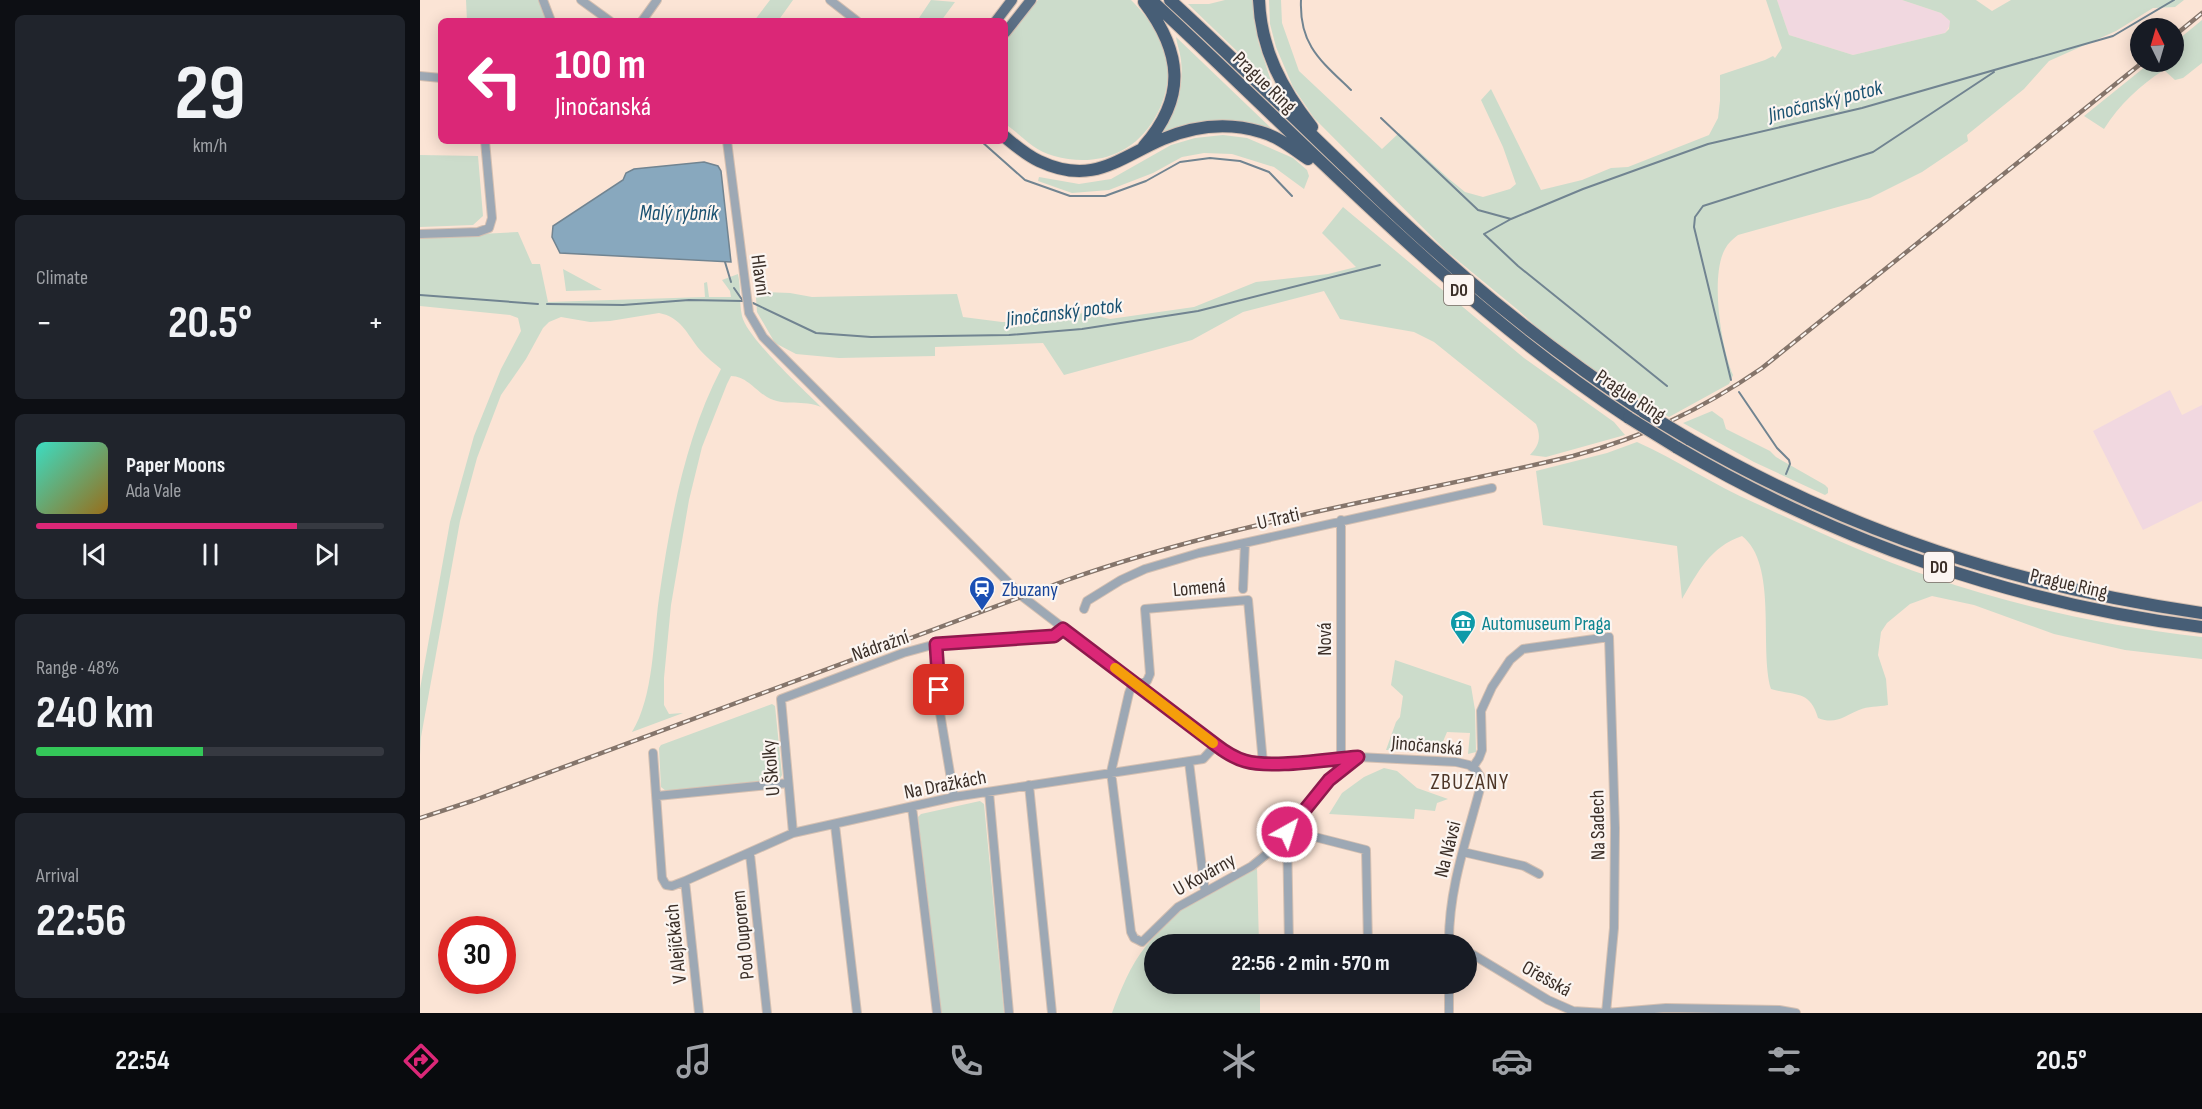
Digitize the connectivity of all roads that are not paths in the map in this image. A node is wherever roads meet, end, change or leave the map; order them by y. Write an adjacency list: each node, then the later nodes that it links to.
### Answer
1 (543, 0): 11 (street)
2 (581, 0): 12 (street)
3 (657, 0): 13 (street)
4 (830, 0): 14 (street)
5 (1012, 0): 15 (main road)
6 (1031, 0): 16 (main road)
7 (1143, 0): 22 (highway)
8 (1151, 0): 24 (highway, Prague Ring / D0)
9 (1170, 0): 23 (highway, Prague Ring / D0)
10 (1259, 0): 23 (highway)
11 (550, 18)
12 (606, 18)
13 (644, 18)
14 (852, 18)
15 (998, 18)
16 (1008, 29)
17 (420, 76): 18 (street)
18 (438, 78)
19 (1008, 139): 22 (highway)
20 (485, 144): 25 (street)
21 (727, 144): 29 (street, Hlavní)
22 (1139, 151): 24 (highway)
23 (1336, 159): 32 (highway, Prague Ring / D0, bridge)
24 (1338, 179): 35 (highway, Prague Ring / D0, bridge)
25 (420, 234)
26 (1492, 489): 27 (street, U Trati)
27 (1341, 520): 28 (street, U Trati); 43 (street, Nová)
28 (1245, 543): 30 (street); 33 (street, U Trati)
29 (1007, 581): 36 (street, Jinočanská)
30 (1243, 589)
31 (2202, 607): 32 (highway)
32 (2164, 608): 34 (highway, Prague Ring / D0)
33 (1084, 609)
34 (2202, 614)
35 (2202, 627)
36 (1063, 629): 37 (street, Nádražní); 38 (street, Jinočanská)
37 (936, 644): 39 (street, Nádražní); 52 (street)
38 (1138, 686): 40 (street, Jinočanská); 45 (street, Lomená); 47 (street)
39 (781, 699): 48 (street, U Školky)
40 (1216, 745): 44 (street, Na Dražkách); 45 (street, Jinočanská)
41 (653, 753): 51 (street, V Alejíčkách)
42 (1358, 757): 43 (street, Jinočanská); 46 (street, Jinočanská); 54 (street, U Kovárny)
43 (1341, 758): 45 (street, Jinočanská)
44 (1189, 762): 47 (street, Na Dražkách); 62 (street)
45 (1263, 763)
46 (1473, 767): 58 (street, Na Návsi); 76 (street, Na Sadech)
47 (1111, 772): 49 (street, Na Dražkách); 62 (street, U Kovárny)
48 (788, 783): 51 (street); 57 (street, U Školky)
49 (1029, 785): 50 (street, Na Dražkách); 74 (street)
50 (989, 792): 52 (street, Na Dražkách); 73 (street)
51 (657, 796): 61 (street, V Alejíčkách)
52 (954, 797): 53 (street, Na Dražkách)
53 (912, 807): 55 (street, Na Dražkách); 72 (street)
54 (1296, 822): 56 (street, U Kovárny); 64 (street)
55 (835, 825): 57 (street, Na Dražkách); 71 (street)
56 (1287, 832): 62 (street, U Kovárny); 63 (street)
57 (793, 833): 59 (street, Na Dražkách)
58 (1463, 852): 60 (street); 65 (street, Na Návsi)
59 (750, 854): 61 (street, Na Dražkách); 70 (street, Pod Ouporem)
60 (1539, 874)
61 (685, 881): 69 (street, V Alejíčkách)
62 (1205, 892)
63 (1289, 934)
64 (1368, 934)
65 (1450, 934)
66 (1477, 957): 68 (street, Ořešská)
67 (1449, 994): 75 (street)
68 (1573, 1012): 76 (street, Ořešská)
69 (699, 1013)
70 (767, 1013)
71 (857, 1013)
72 (937, 1013)
73 (1009, 1013)
74 (1052, 1013)
75 (1449, 1013)
76 (1606, 1013): 77 (street, Ořešská)
77 (1796, 1013)

